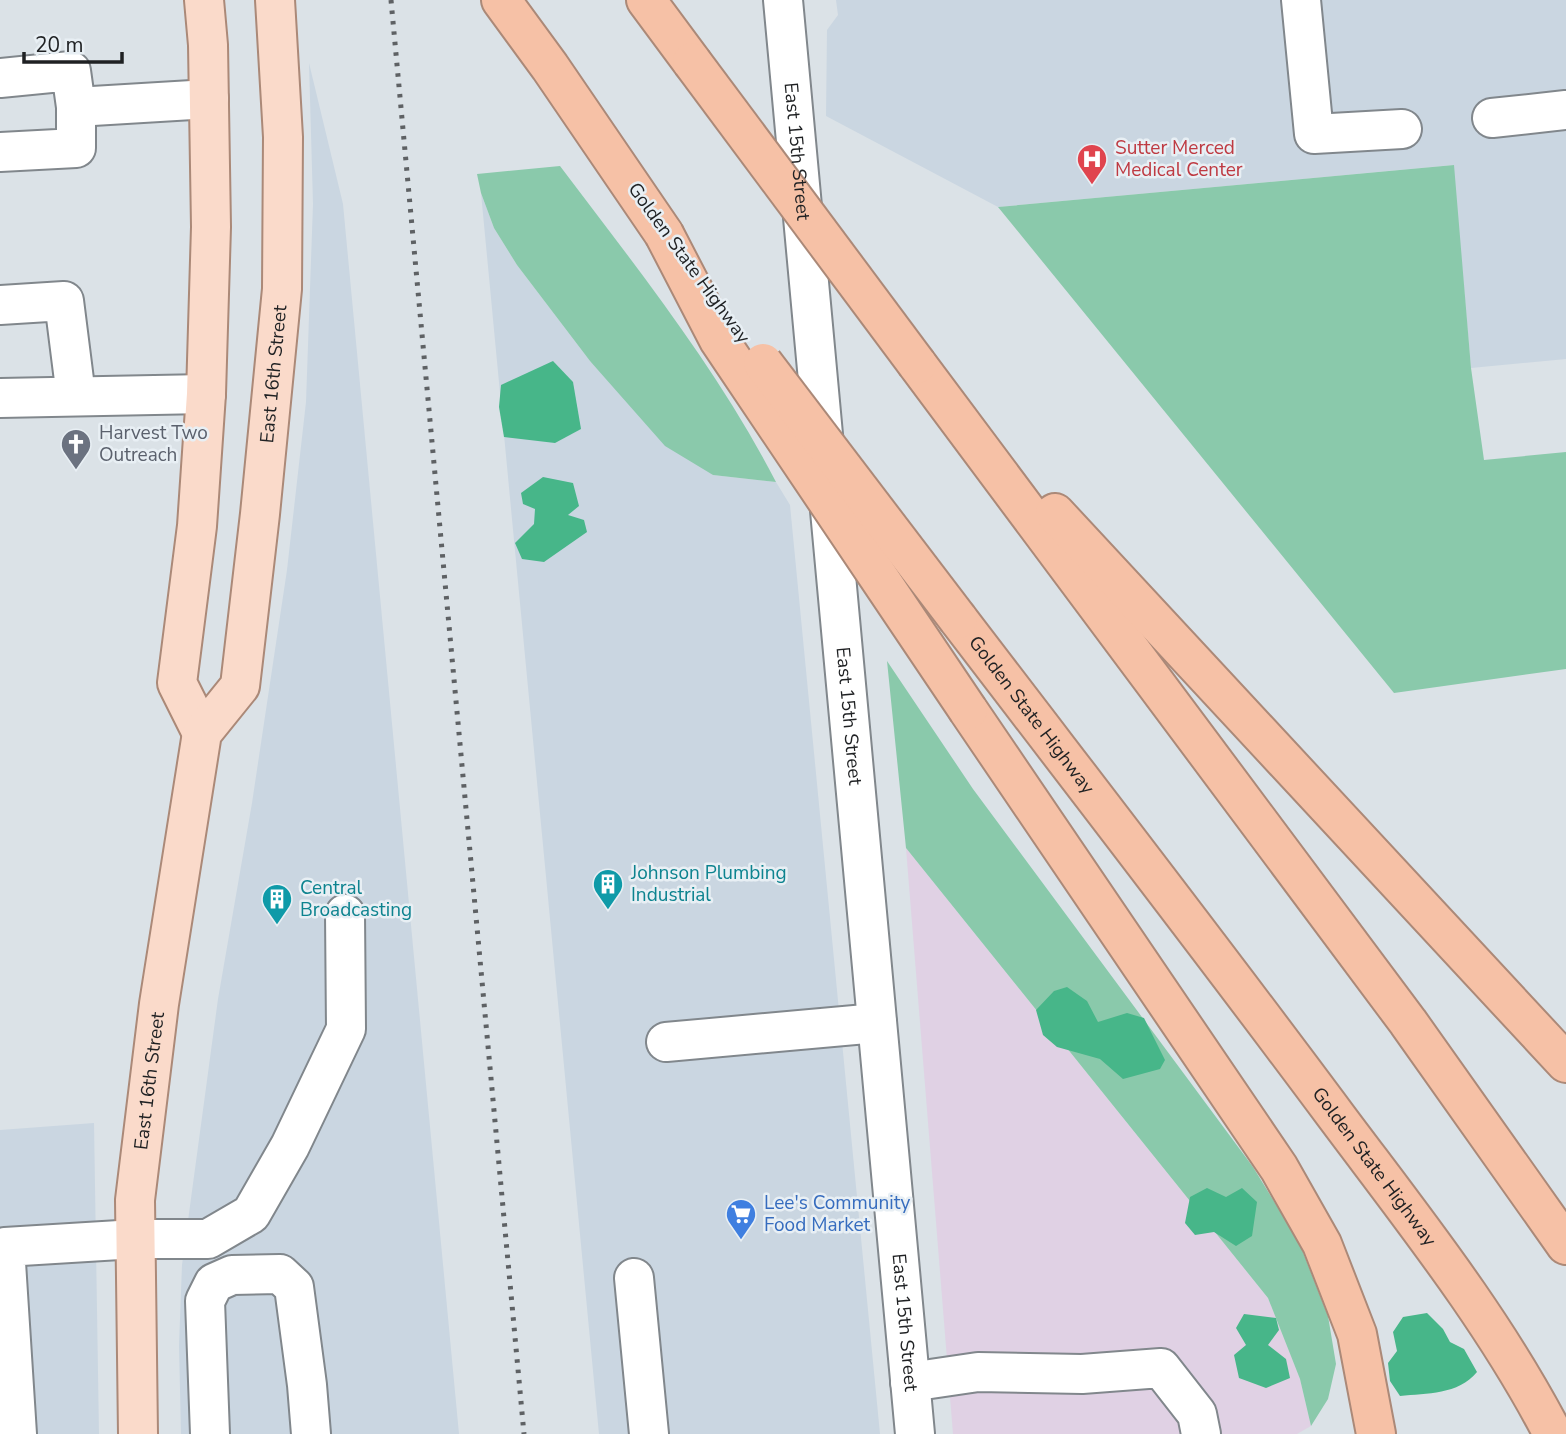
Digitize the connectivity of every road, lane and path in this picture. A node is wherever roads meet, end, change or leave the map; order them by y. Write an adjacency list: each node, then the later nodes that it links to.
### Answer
1 (204, 0): 8 (main road)
2 (275, 0): 20 (main road, East 16th Street)
3 (501, 0): 14 (highway, Golden State Highway)
4 (646, 0): 16 (highway, bridge)
5 (782, 0): 22 (street, East 15th Street)
6 (1301, 0): 12 (street)
7 (0, 78): 9 (street)
8 (209, 99): 9 (street); 17 (main road)
9 (76, 107): 13 (street)
10 (1566, 110): 11 (street)
11 (1492, 118)
12 (1402, 129)
13 (0, 152)
14 (664, 234): 36 (highway, bridge); 37 (highway, Golden State Highway, bridge)
15 (0, 304): 18 (street)
16 (918, 364): 24 (highway); 26 (highway)
17 (206, 394): 18 (street); 20 (main road)
18 (76, 396): 19 (street)
19 (0, 398)
20 (202, 733): 25 (main road, East 16th Street)
21 (345, 914): 25 (street)
22 (877, 1023): 23 (street); 28 (street, East 15th Street)
23 (666, 1042)
24 (1566, 1063)
25 (136, 1239): 29 (street); 30 (main road, East 16th Street)
26 (1566, 1245)
27 (634, 1278): 33 (street)
28 (910, 1382): 34 (street, East 15th Street); 35 (street)
29 (18, 1434)
30 (138, 1434)
31 (210, 1434): 32 (street)
32 (311, 1434)
33 (649, 1434)
34 (915, 1434)
35 (1201, 1434)
36 (1376, 1434)
37 (1553, 1434)

